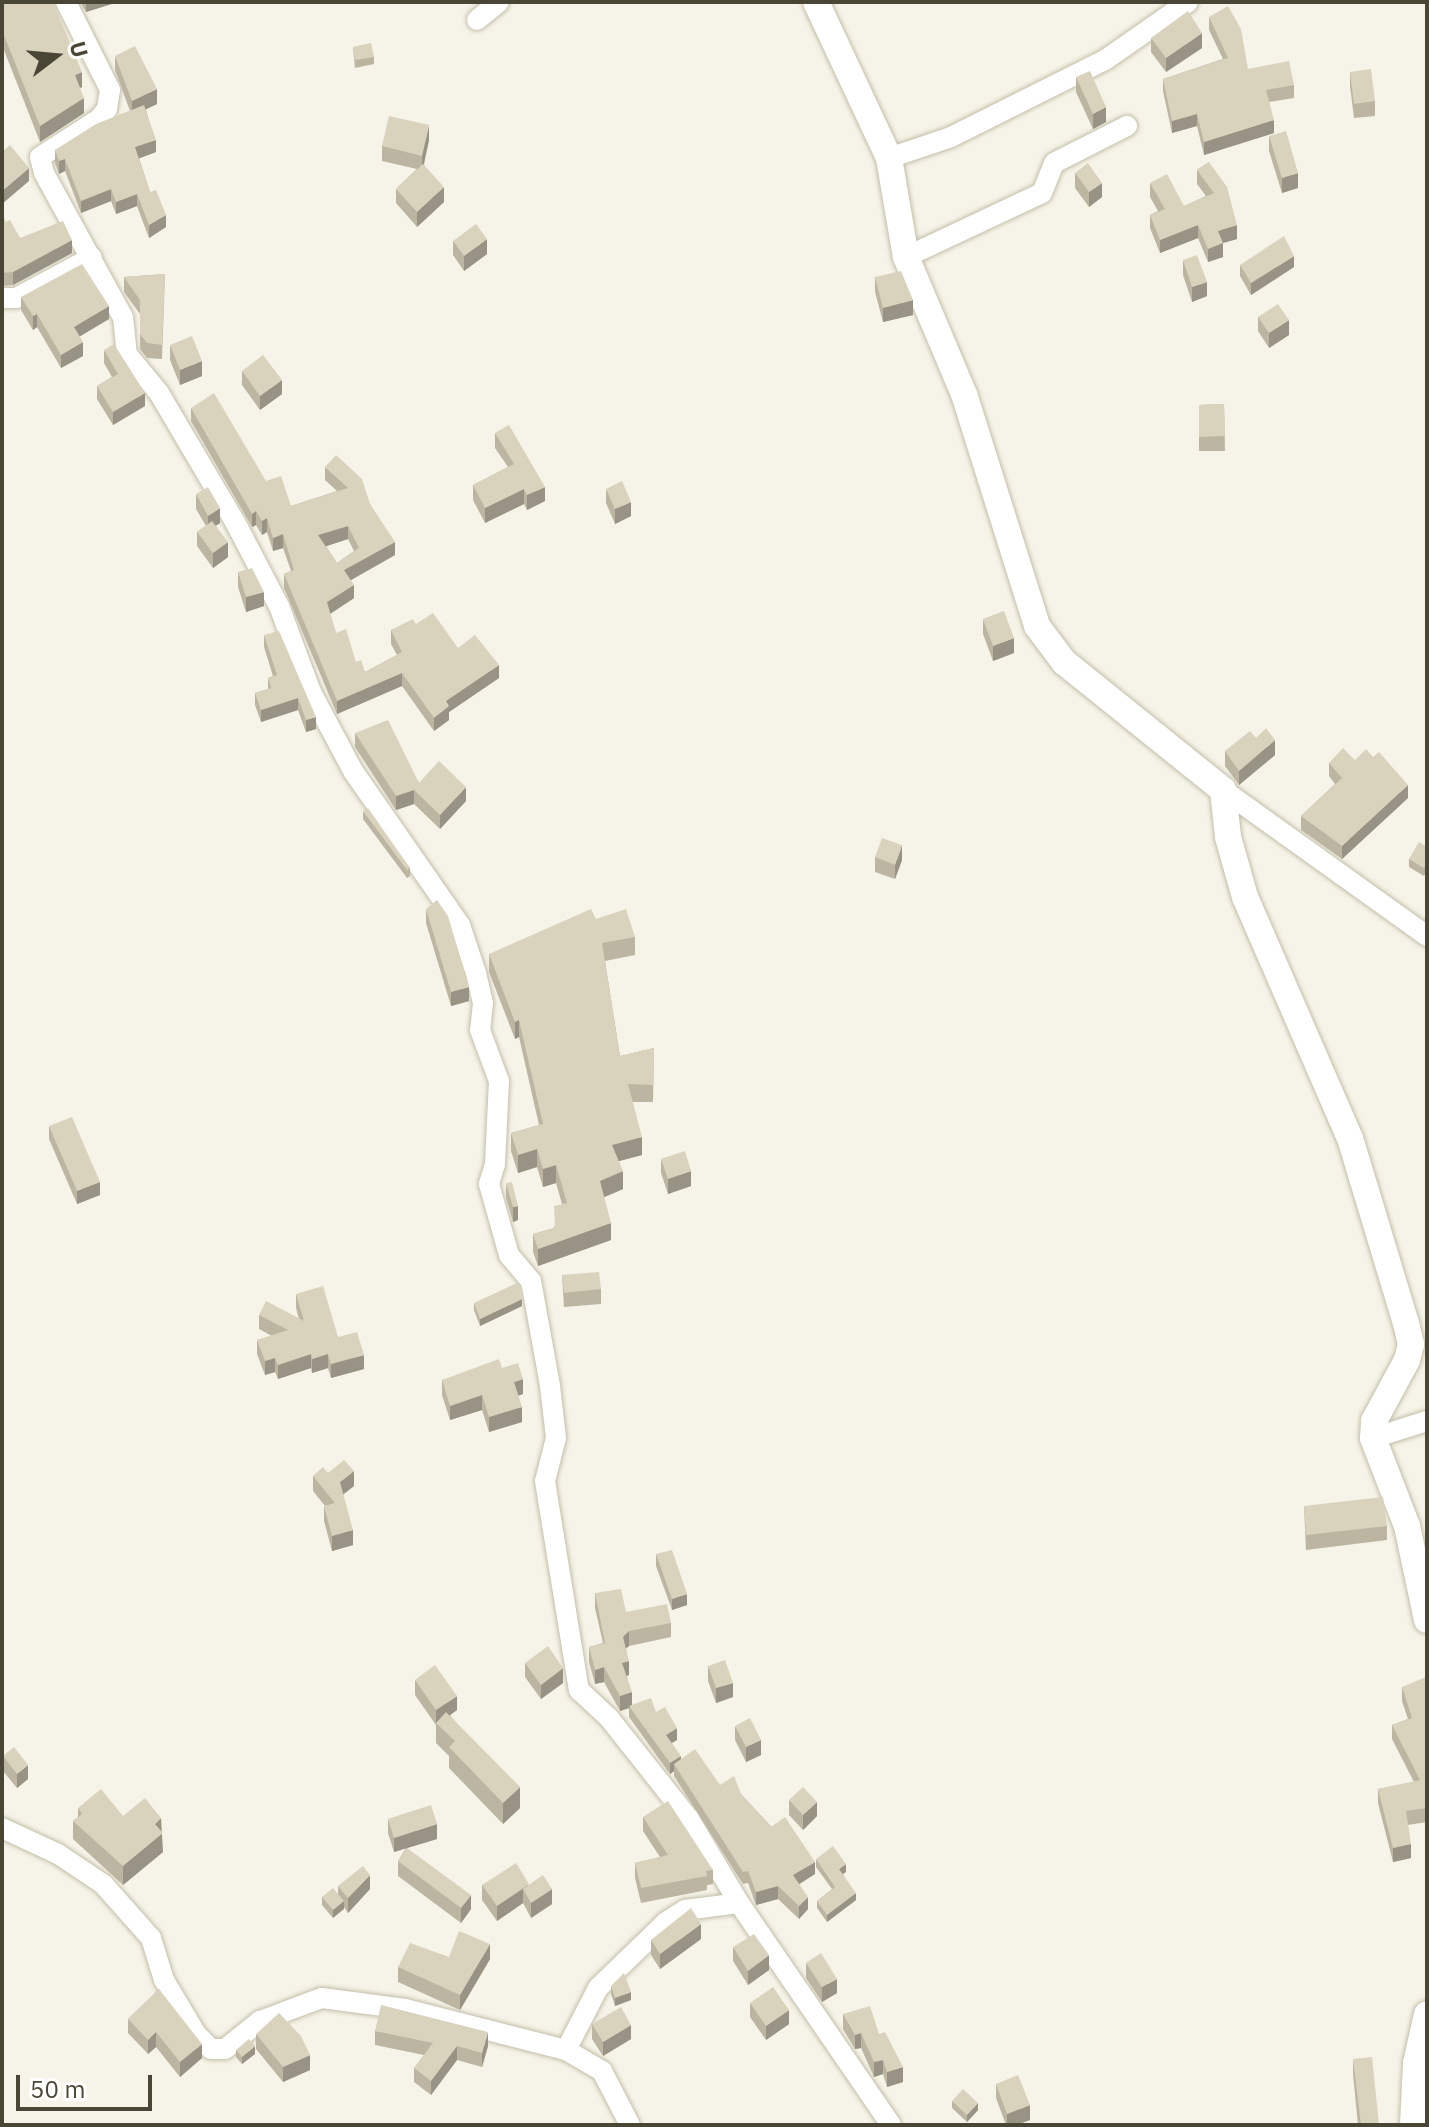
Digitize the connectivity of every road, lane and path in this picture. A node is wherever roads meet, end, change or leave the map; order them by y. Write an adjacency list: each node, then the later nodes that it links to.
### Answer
1 (66, 2): 8 (street)
2 (499, 2): 5 (street)
3 (816, 2): 7 (street)
4 (1188, 2): 7 (street)
5 (477, 20)
6 (1127, 126): 9 (street)
7 (889, 158): 9 (street)
8 (92, 257): 10 (street); 17 (street)
9 (906, 257): 11 (street)
10 (2, 298)
11 (1223, 790): 12 (street); 14 (street)
12 (1427, 936)
13 (1427, 1421): 14 (street)
14 (1373, 1438): 15 (street)
15 (1427, 1620)
16 (2, 1828): 19 (street)
17 (739, 1903): 19 (street); 21 (street)
18 (1427, 2014): 22 (street)
19 (566, 2050): 20 (street)
20 (630, 2125)
21 (891, 2125)
22 (1413, 2125)

